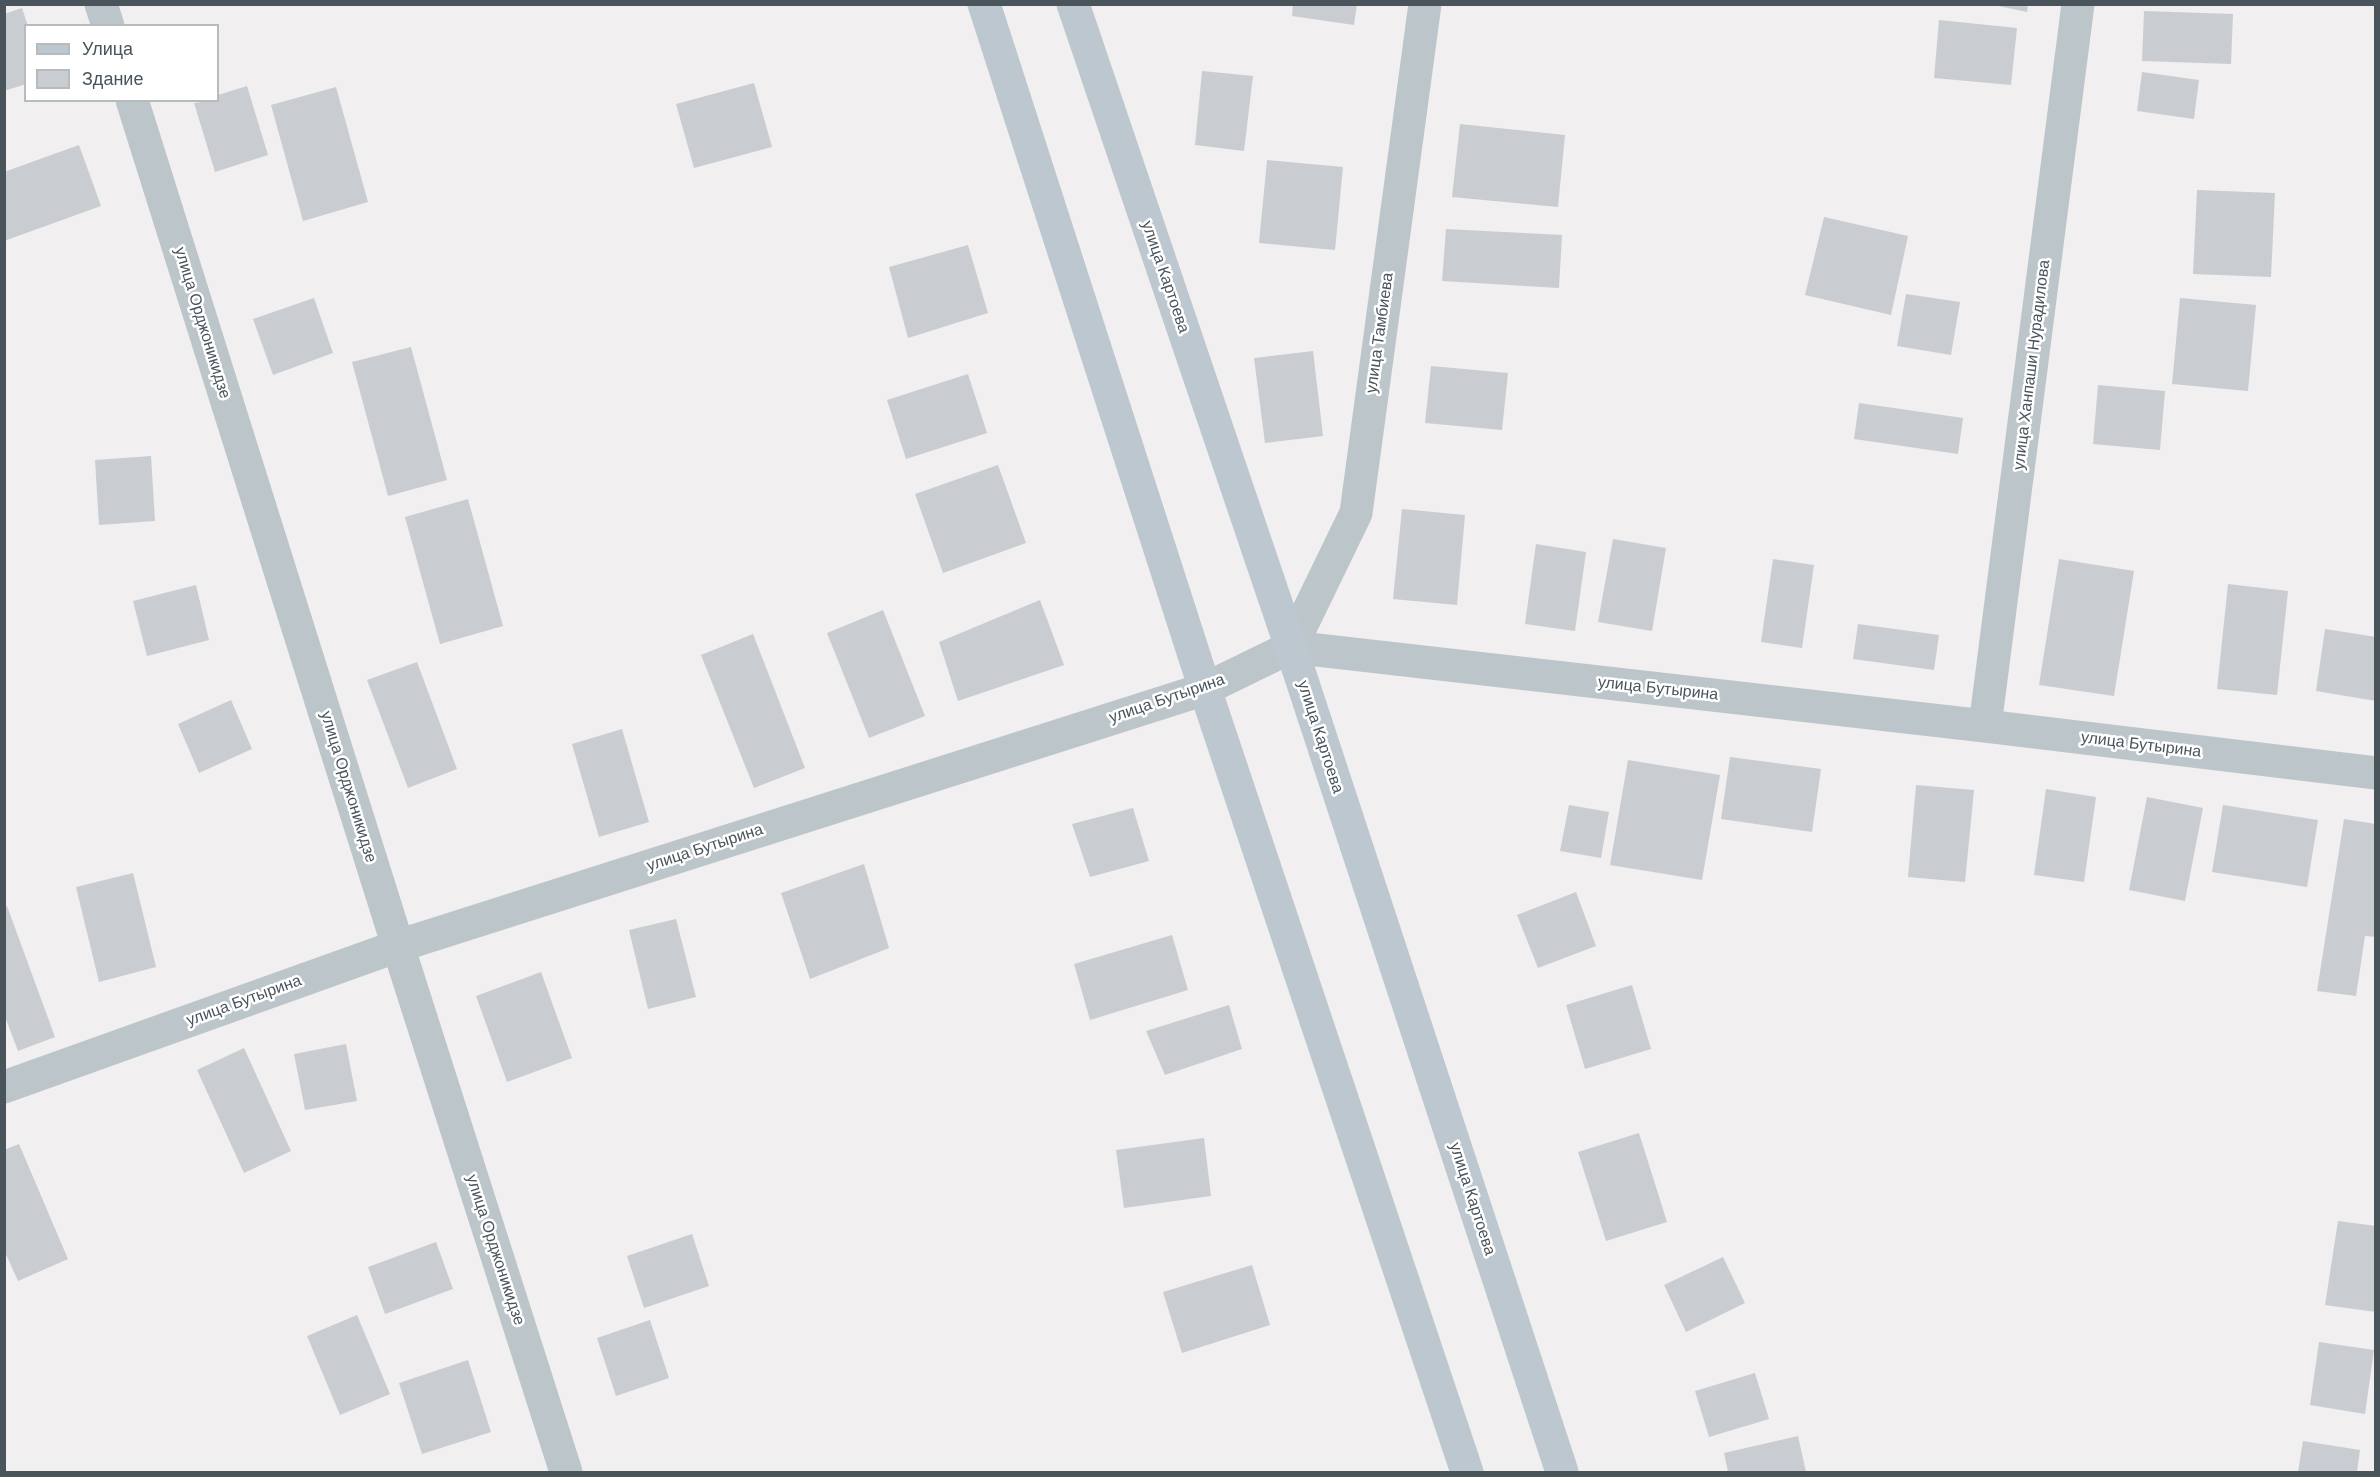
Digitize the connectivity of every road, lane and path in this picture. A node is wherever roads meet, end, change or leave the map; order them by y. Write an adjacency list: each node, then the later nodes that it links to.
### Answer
1 (101, 4): 6 (street)
2 (984, 4): 9 (main road)
3 (1073, 4): 8 (main road, улица Картоева)
4 (1425, 4): 8 (street, улица Тамбиева)
5 (2078, 4): 10 (street, улица Ханпаши Нурадилова)
6 (107, 24)
7 (133, 102): 12 (street, улица Орджоникидзе)
8 (1291, 647): 9 (street, улица Бутырина); 10 (street, улица Бутырина); 16 (main road, улица Картоева)
9 (1204, 689): 12 (street, улица Бутырина); 15 (main road)
10 (1985, 726): 11 (street, улица Бутырина)
11 (2376, 773)
12 (398, 946): 13 (street, улица Бутырина); 14 (street, улица Орджоникидзе)
13 (4, 1087)
14 (566, 1473)
15 (1467, 1473)
16 (1562, 1473)

